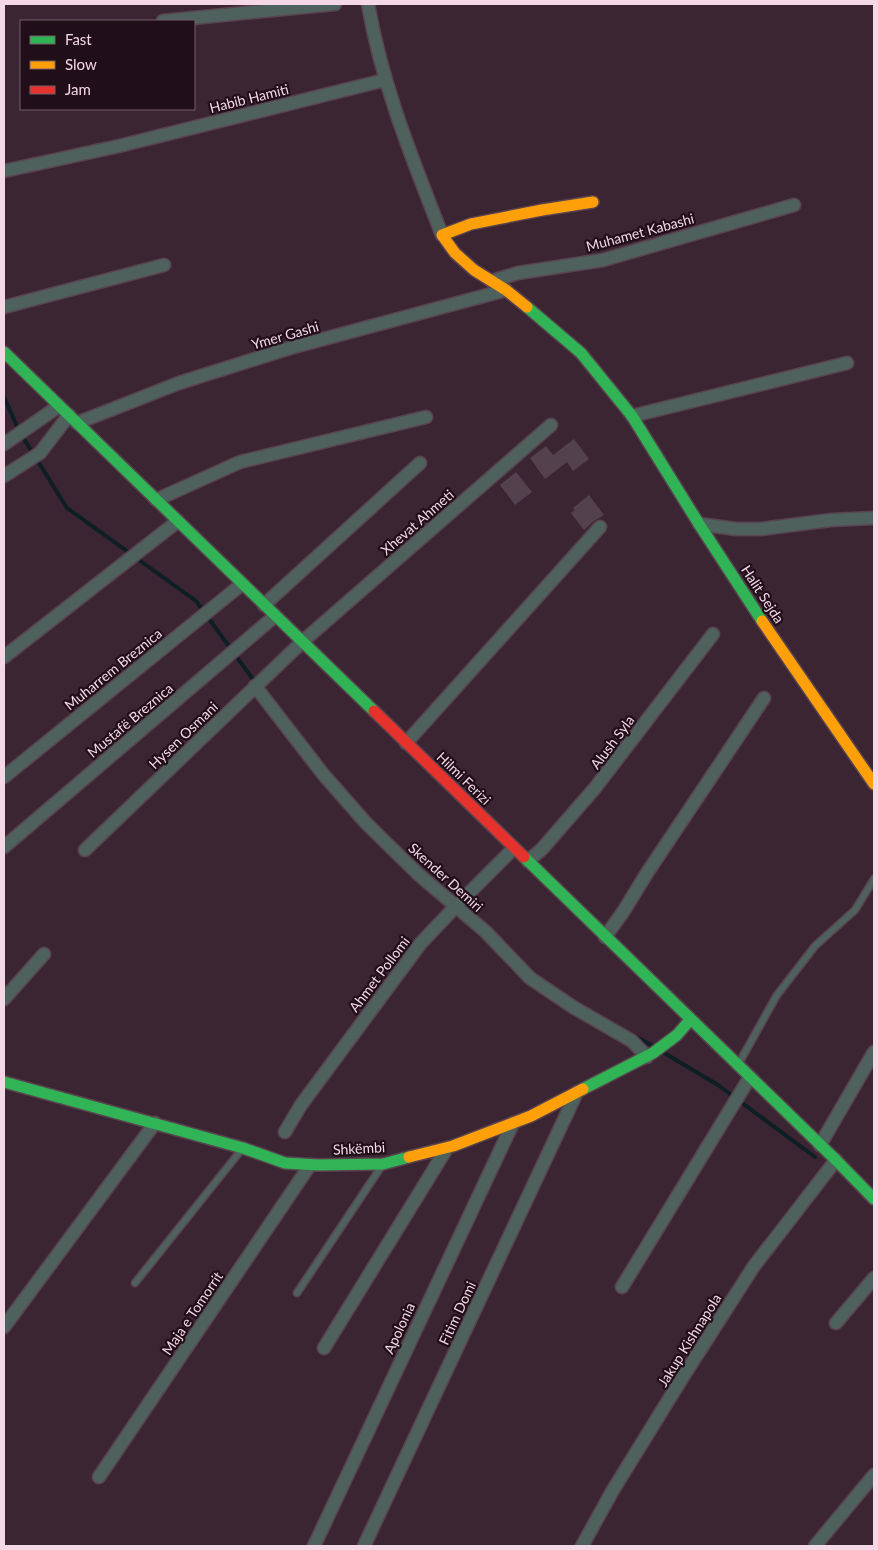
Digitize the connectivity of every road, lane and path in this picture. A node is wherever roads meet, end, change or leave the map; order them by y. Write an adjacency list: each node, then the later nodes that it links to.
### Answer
1 (335, 4): 3 (street)
2 (368, 4): 4 (street)
3 (173, 20)
4 (384, 80): 5 (street, Habib Hamiti); 8 (street)
5 (4, 171)
6 (593, 202): 8 (street)
7 (794, 205): 10 (street, Muhamet Kabashi)
8 (442, 235): 10 (street)
9 (164, 264): 12 (street)
10 (492, 281): 11 (street)
11 (506, 290): 16 (street, Halit Sejda); 18 (street, Ymer Gashi)
12 (4, 307)
13 (4, 352): 15 (street, Hilmi Ferizi)
14 (847, 363): 16 (street)
15 (59, 406): 18 (street, Hilmi Ferizi); 20 (street)
16 (632, 416): 26 (street, Halit Sejda)
17 (426, 417): 23 (street)
18 (73, 419): 22 (street); 23 (street, Hilmi Ferizi)
19 (551, 425): 32 (street, Xhevat Ahmeti)
20 (8, 441)
21 (420, 463): 29 (street)
22 (4, 476)
23 (156, 500): 25 (street, Hilmi Ferizi)
24 (874, 518): 26 (street)
25 (178, 521): 28 (street, Hilmi Ferizi); 33 (street)
26 (699, 524): 38 (street, Halit Sejda)
27 (600, 527): 36 (street)
28 (242, 584): 29 (street, Hilmi Ferizi); 37 (street, Muharrem Breznica)
29 (264, 605): 30 (street, Hilmi Ferizi)
30 (275, 616): 32 (street, Hilmi Ferizi); 39 (street, Mustafë Breznica)
31 (713, 634): 42 (street, Alush Syla)
32 (302, 642): 34 (street, Hysen Osmani); 36 (street, Hilmi Ferizi)
33 (4, 657)
34 (258, 683): 41 (street, Hysen Osmani); 44 (street, Skender Demiri)
35 (764, 698): 45 (street)
36 (406, 743): 40 (street, Hilmi Ferizi)
37 (4, 777)
38 (874, 784)
39 (4, 847)
40 (514, 848): 42 (street, Hilmi Ferizi); 44 (street, Ahmet Pollomi)
41 (85, 850)
42 (528, 861): 45 (street, Hilmi Ferizi)
43 (874, 879): 51 (lane)
44 (459, 902): 50 (street, Skender Demiri); 57 (street, Ahmet Pollomi)
45 (605, 937): 48 (street, Hilmi Ferizi)
46 (44, 954): 47 (street)
47 (4, 1000)
48 (690, 1020): 50 (street, Shkëmbi); 51 (street, Hilmi Ferizi)
49 (874, 1052): 58 (street)
50 (650, 1055): 54 (street, Shkëmbi)
51 (738, 1065): 52 (street, Hilmi Ferizi)
52 (750, 1077): 58 (street, Hilmi Ferizi); 67 (street)
53 (4, 1082): 55 (street, Shkëmbi)
54 (577, 1092): 56 (street, Shkëmbi); 75 (street, Fitim Domi)
55 (155, 1123): 59 (street, Shkëmbi); 70 (street)
56 (513, 1123): 60 (street, Shkëmbi); 74 (street, Apolonia)
57 (284, 1132)
58 (820, 1145): 61 (street, Hilmi Ferizi)
59 (243, 1148): 63 (street, Shkëmbi); 66 (lane)
60 (447, 1148): 62 (street, Shkëmbi); 71 (street)
61 (836, 1160): 64 (street, Hilmi Ferizi); 76 (street, Jakup Kishnapola)
62 (383, 1164): 63 (street, Shkëmbi); 68 (lane)
63 (310, 1165): 73 (street, Maja e Tomorrit)
64 (874, 1199)
65 (874, 1278): 69 (street)
66 (135, 1283)
67 (622, 1287)
68 (297, 1293)
69 (836, 1323)
70 (4, 1327)
71 (324, 1348)
72 (874, 1474): 77 (street)
73 (99, 1477)
74 (314, 1546)
75 (364, 1546)
76 (582, 1546)
77 (815, 1546)

